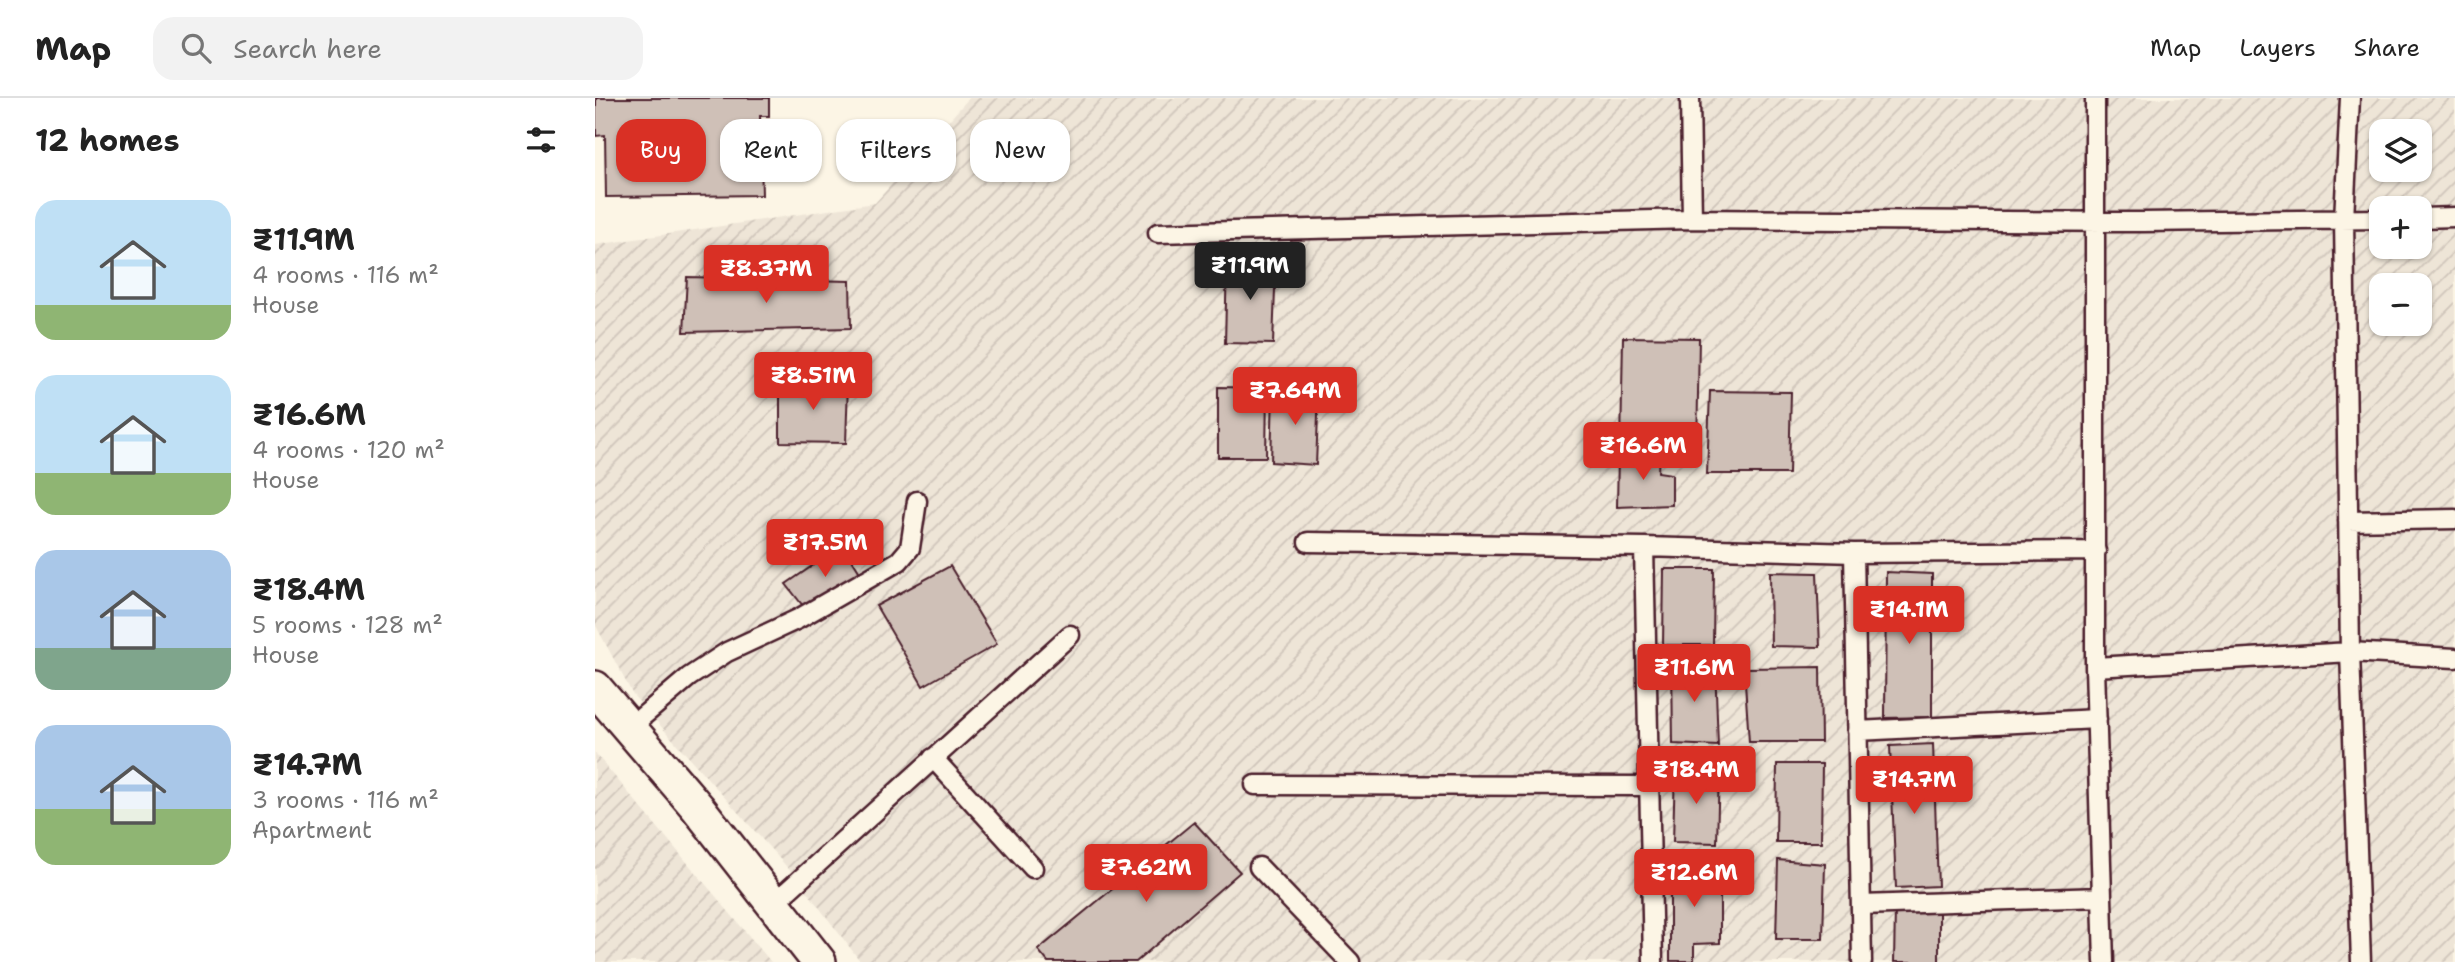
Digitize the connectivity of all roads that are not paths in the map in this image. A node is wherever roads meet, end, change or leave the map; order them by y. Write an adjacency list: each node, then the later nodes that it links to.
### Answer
1 (1690, 98): 6 (lane)
2 (2095, 98): 9 (lane)
3 (2350, 98): 7 (lane)
4 (2432, 218): 5 (lane)
5 (2455, 218)
6 (1692, 219): 9 (lane); 10 (lane)
7 (2344, 219): 8 (lane); 9 (lane); 13 (lane)
8 (2369, 219)
9 (2095, 221): 16 (lane)
10 (1158, 233)
11 (917, 501): 22 (lane)
12 (2455, 519): 13 (lane)
13 (2348, 522): 19 (lane)
14 (1308, 542): 15 (lane)
15 (1644, 547): 17 (lane); 27 (lane)
16 (2096, 551): 17 (lane); 21 (lane)
17 (1854, 553): 24 (lane)
18 (1070, 635): 25 (lane)
19 (2350, 652): 20 (lane); 21 (lane); 38 (lane)
20 (2455, 658)
21 (2095, 667): 23 (lane)
22 (607, 705): 31 (street)
23 (2097, 719): 24 (lane); 30 (lane)
24 (1857, 731): 32 (lane)
25 (933, 758): 28 (lane); 31 (lane)
26 (1255, 785): 27 (lane)
27 (1650, 786): 35 (lane)
28 (1033, 867)
29 (1259, 867): 34 (lane)
30 (2102, 897): 32 (lane); 37 (lane)
31 (773, 904): 33 (street)
32 (1861, 905): 36 (lane)
33 (819, 962)
34 (1350, 962)
35 (1653, 962)
36 (1862, 962)
37 (2104, 962)
38 (2361, 962)

